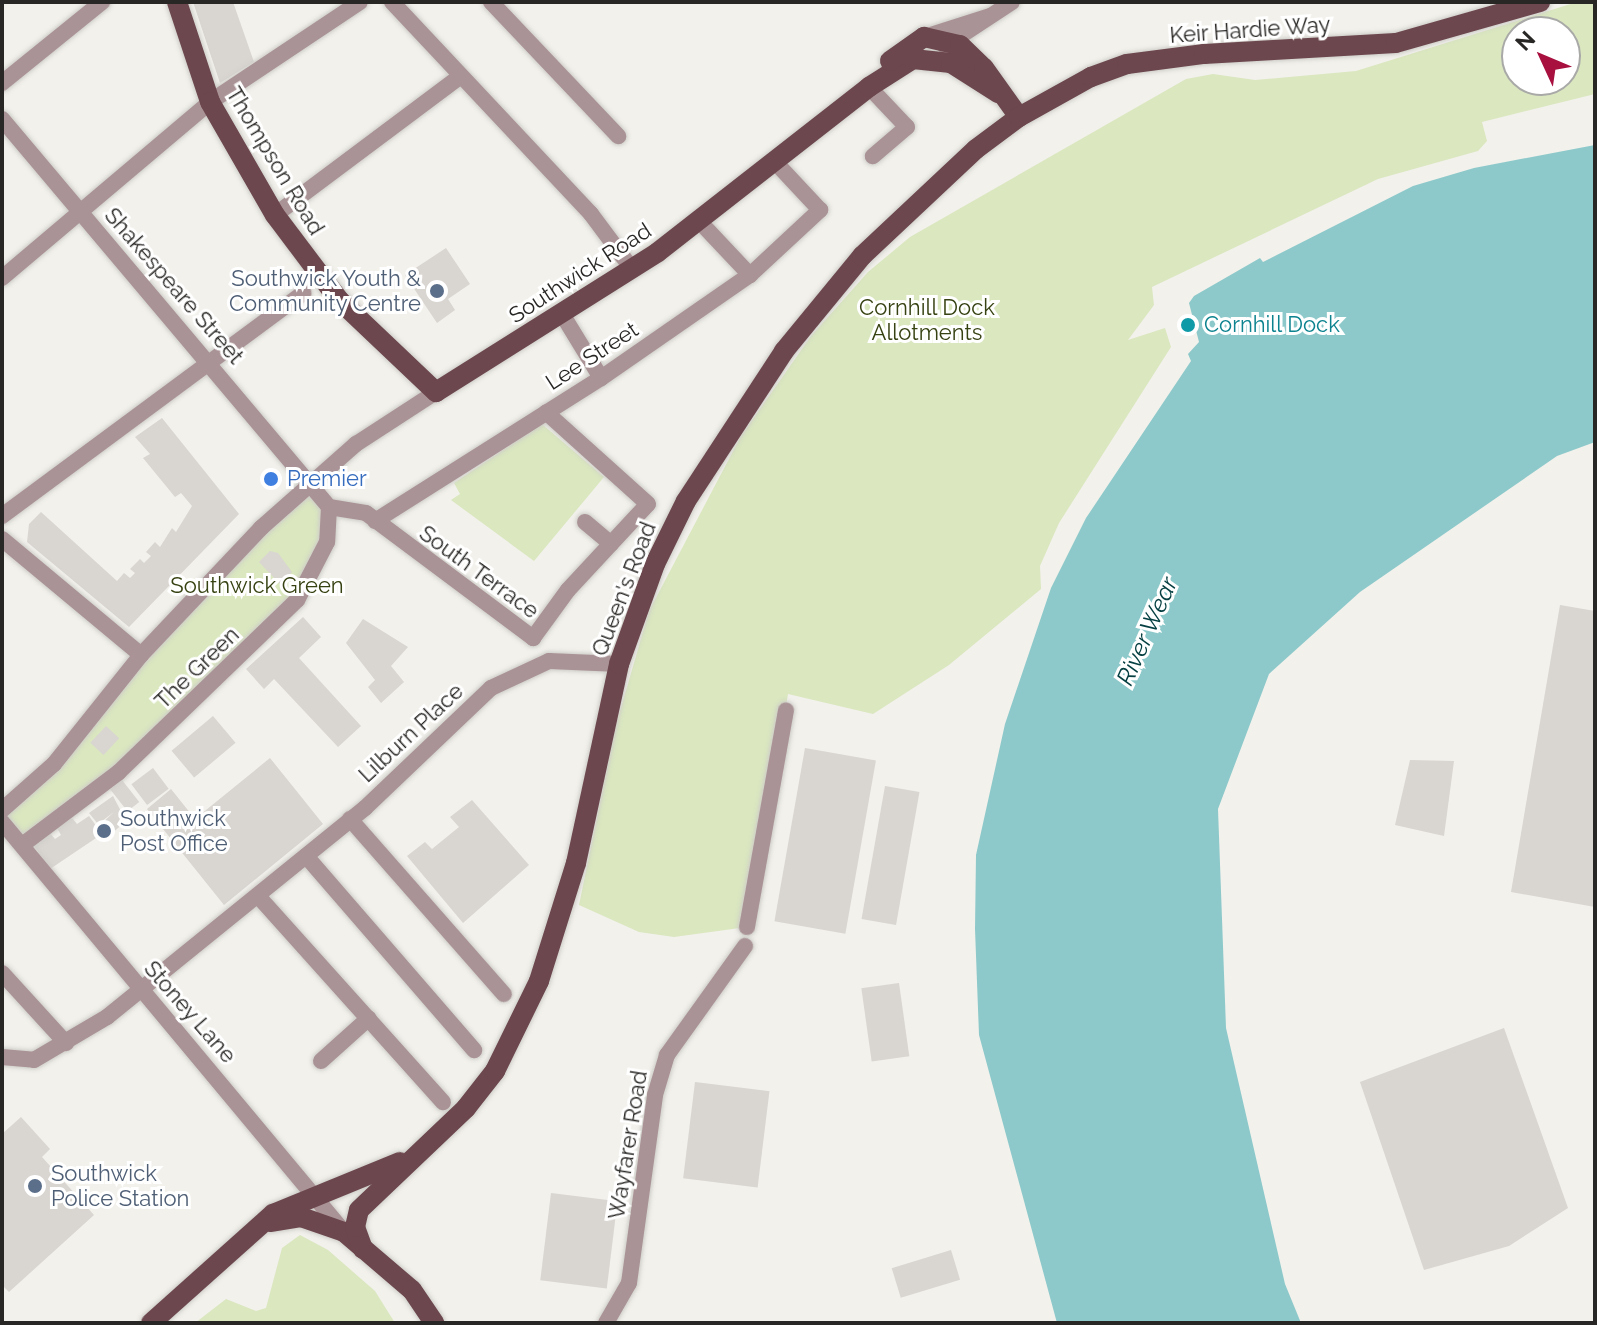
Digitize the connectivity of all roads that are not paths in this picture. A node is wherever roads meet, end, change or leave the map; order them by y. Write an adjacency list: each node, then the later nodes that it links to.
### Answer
1 (102, 2): 13 (street)
2 (177, 2): 16 (main road, Thompson Road)
3 (360, 2): 16 (street)
4 (392, 2): 12 (street)
5 (491, 2): 19 (street)
6 (1012, 2): 8 (street)
7 (1540, 2): 17 (main road, Keir Hardie Way)
8 (994, 16): 9 (street); 10 (street)
9 (924, 37): 10 (main road); 14 (main road)
10 (953, 43): 11 (street); 15 (main road)
11 (913, 59): 14 (main road); 15 (main road)
12 (461, 76): 23 (street); 25 (street)
13 (2, 83)
14 (869, 87): 20 (street); 21 (main road, Southwick Road)
15 (998, 93): 17 (main road)
16 (210, 102): 22 (street); 23 (main road, Thompson Road)
17 (1019, 117): 42 (main road, Queen's Road)
18 (2, 119): 22 (street, Shakespeare Street)
19 (618, 136)
20 (873, 156)
21 (776, 163): 24 (main road, Southwick Road); 26 (street, Lee Street)
22 (82, 212): 27 (street); 30 (street, Shakespeare Street)
23 (275, 215): 32 (main road, Thompson Road)
24 (700, 222): 25 (main road, Southwick Road); 26 (street)
25 (632, 269): 29 (main road, Southwick Road)
26 (750, 275): 31 (street, Lee Street)
27 (2, 278)
28 (303, 293): 30 (street)
29 (562, 314): 31 (street); 32 (main road, Southwick Road)
30 (209, 359): 34 (street, Shakespeare Street); 36 (street)
31 (601, 378): 33 (street, Lee Street)
32 (436, 392): 34 (street, Southwick Road)
33 (546, 412): 37 (street, Lee Street); 40 (street, South Terrace)
34 (310, 485): 35 (street); 41 (street, Southwick Road)
35 (329, 507): 37 (street, South Terrace); 47 (street, The Green)
36 (2, 516)
37 (375, 521): 40 (street, South Terrace)
38 (585, 522): 40 (street)
39 (2, 539): 41 (street)
40 (611, 544)
41 (141, 655): 44 (street, Southwick Road)
42 (619, 664): 45 (street, Lilburn Place); 61 (main road, Queen's Road)
43 (786, 710): 50 (street)
44 (2, 810)
45 (350, 819): 48 (street, Lilburn Place); 54 (street)
46 (2, 822): 47 (street, Stoney Lane)
47 (22, 845): 53 (street, Stoney Lane)
48 (306, 856): 49 (street, Lilburn Place); 57 (street)
49 (258, 896): 53 (street, Lilburn Place); 55 (street)
50 (747, 927)
51 (745, 946): 68 (street, Wayfarer Road)
52 (2, 973): 56 (street)
53 (140, 991): 56 (street, Lilburn Place); 62 (street, Stoney Lane)
54 (504, 994)
55 (369, 1018): 59 (street); 60 (street)
56 (66, 1043): 58 (street, Lilburn Place)
57 (474, 1050)
58 (2, 1057)
59 (321, 1061)
60 (443, 1102)
61 (415, 1155): 62 (main road); 65 (main road, Queen's Road)
62 (317, 1194): 63 (main road); 64 (street, Stoney Lane)
63 (259, 1226): 64 (main road); 66 (main road)
64 (344, 1232): 65 (main road)
65 (363, 1249): 67 (main road)
66 (151, 1323)
67 (434, 1323)
68 (606, 1323)

